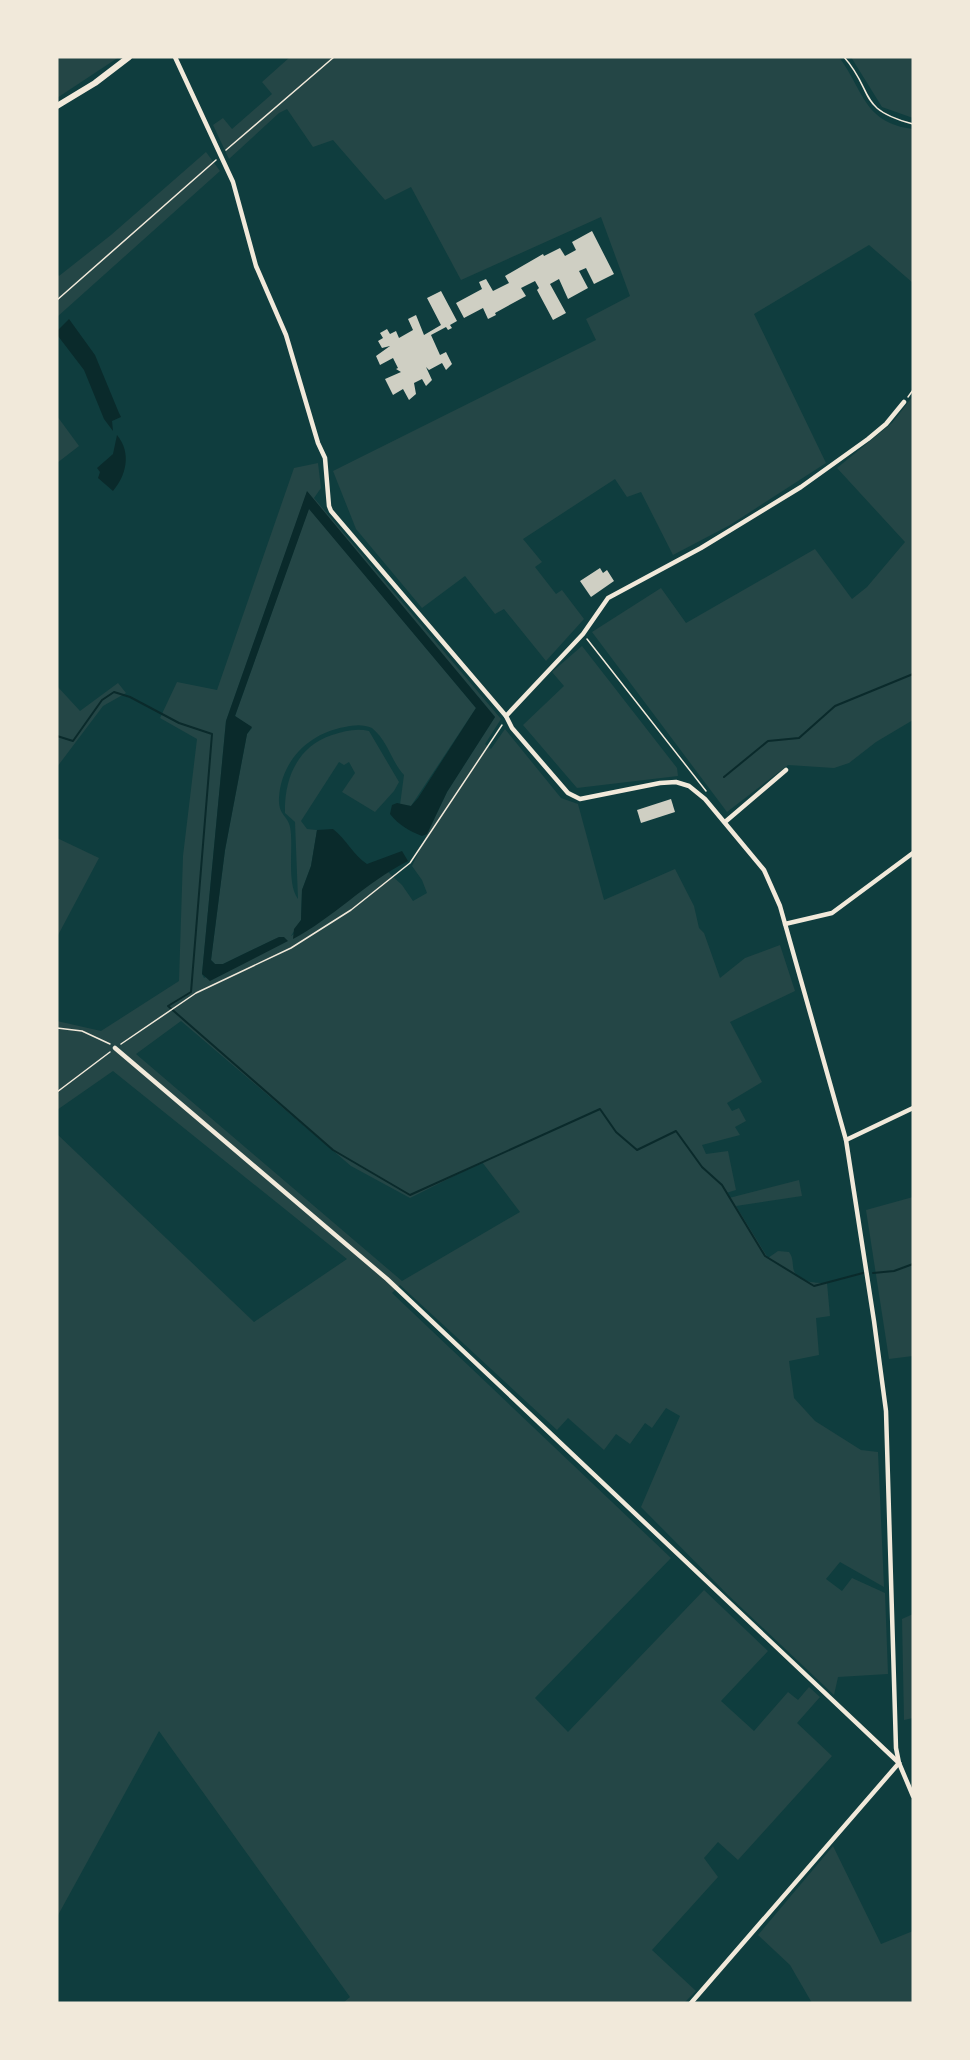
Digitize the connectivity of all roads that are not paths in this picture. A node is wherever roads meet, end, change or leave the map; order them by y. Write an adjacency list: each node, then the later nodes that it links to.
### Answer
1 (129, 57): 3 (street)
2 (175, 57): 5 (street)
3 (57, 106)
4 (904, 402): 5 (street)
5 (506, 716): 7 (street)
6 (786, 771): 7 (street)
7 (725, 822): 9 (street)
8 (913, 853): 9 (street)
9 (785, 924): 12 (street)
10 (115, 1048): 13 (street)
11 (913, 1108): 12 (street)
12 (846, 1140): 13 (street)
13 (899, 1762): 14 (street); 15 (street)
14 (913, 1796)
15 (691, 2003)

